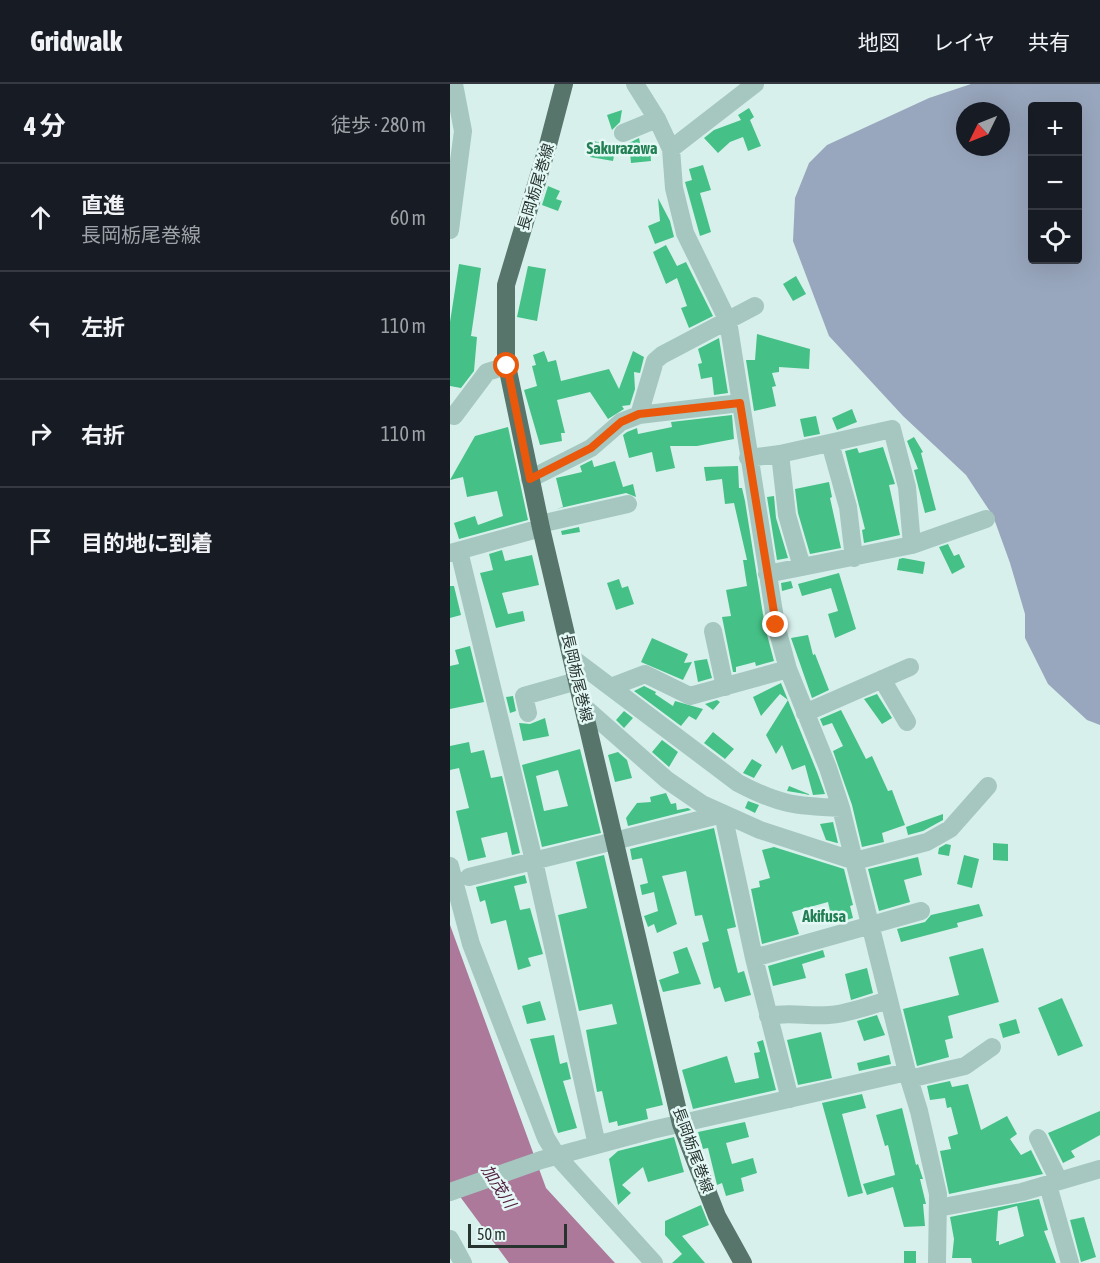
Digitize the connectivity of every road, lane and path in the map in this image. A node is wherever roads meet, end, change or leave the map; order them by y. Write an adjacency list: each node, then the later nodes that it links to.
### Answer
1 (454, 84): 9 (street)
2 (564, 84): 12 (main road, 長岡栃尾巻線)
3 (635, 84): 6 (street)
4 (755, 84): 5 (street)
5 (734, 91): 8 (street)
6 (657, 119): 7 (street); 8 (street)
7 (623, 133)
8 (671, 149): 11 (street)
9 (450, 230)
10 (755, 306): 11 (street)
11 (728, 321): 13 (street); 14 (street)
12 (507, 366): 15 (street); 19 (main road, 長岡栃尾巻線)
13 (740, 403): 14 (street); 18 (street)
14 (639, 414): 19 (street)
15 (454, 416)
16 (830, 443): 17 (street); 23 (street); 25 (street)
17 (780, 454): 18 (street); 26 (street)
18 (748, 458): 27 (street)
19 (530, 479): 22 (main road, 長岡栃尾巻線)
20 (628, 504): 22 (street)
21 (986, 519): 23 (street)
22 (540, 526): 24 (street); 29 (main road, 長岡栃尾巻線)
23 (912, 544): 25 (street)
24 (455, 552): 44 (street)
25 (854, 558): 26 (street)
26 (802, 567): 27 (street)
27 (767, 574): 31 (street)
28 (713, 631): 35 (street)
29 (572, 658): 33 (main road, 長岡栃尾巻線); 34 (street)
30 (910, 667): 32 (street)
31 (788, 669): 35 (street); 38 (street)
32 (882, 679): 38 (street); 39 (street)
33 (577, 681): 36 (main road, 長岡栃尾巻線); 37 (street)
34 (611, 687): 35 (street); 41 (street)
35 (725, 687)
36 (584, 706): 42 (street); 43 (main road, 長岡栃尾巻線)
37 (528, 713)
38 (805, 713): 41 (street)
39 (908, 722)
40 (988, 786): 45 (street)
41 (841, 808): 45 (street)
42 (723, 814): 43 (street); 45 (street); 50 (street)
43 (616, 841): 44 (street); 56 (main road, 長岡栃尾巻線)
44 (534, 861): 47 (street); 58 (street)
45 (855, 861): 49 (street)
46 (450, 866): 59 (street)
47 (469, 877)
48 (921, 911): 49 (street)
49 (871, 927): 50 (street); 51 (street)
50 (754, 958): 52 (street)
51 (889, 1000): 52 (street); 54 (street)
52 (768, 1016): 55 (street)
53 (992, 1047): 54 (street)
54 (908, 1075): 55 (street); 63 (street)
55 (790, 1100): 56 (street)
56 (681, 1124): 58 (street); 67 (main road, 長岡栃尾巻線)
57 (1038, 1138): 61 (street)
58 (597, 1145): 59 (street)
59 (549, 1158): 62 (street); 66 (street)
60 (1100, 1169): 61 (street)
61 (1054, 1183): 63 (street); 69 (street)
62 (450, 1192)
63 (938, 1208): 68 (street)
64 (450, 1239): 65 (street)
65 (462, 1263)
66 (654, 1263)
67 (743, 1263)
68 (937, 1263)
69 (1070, 1263)

